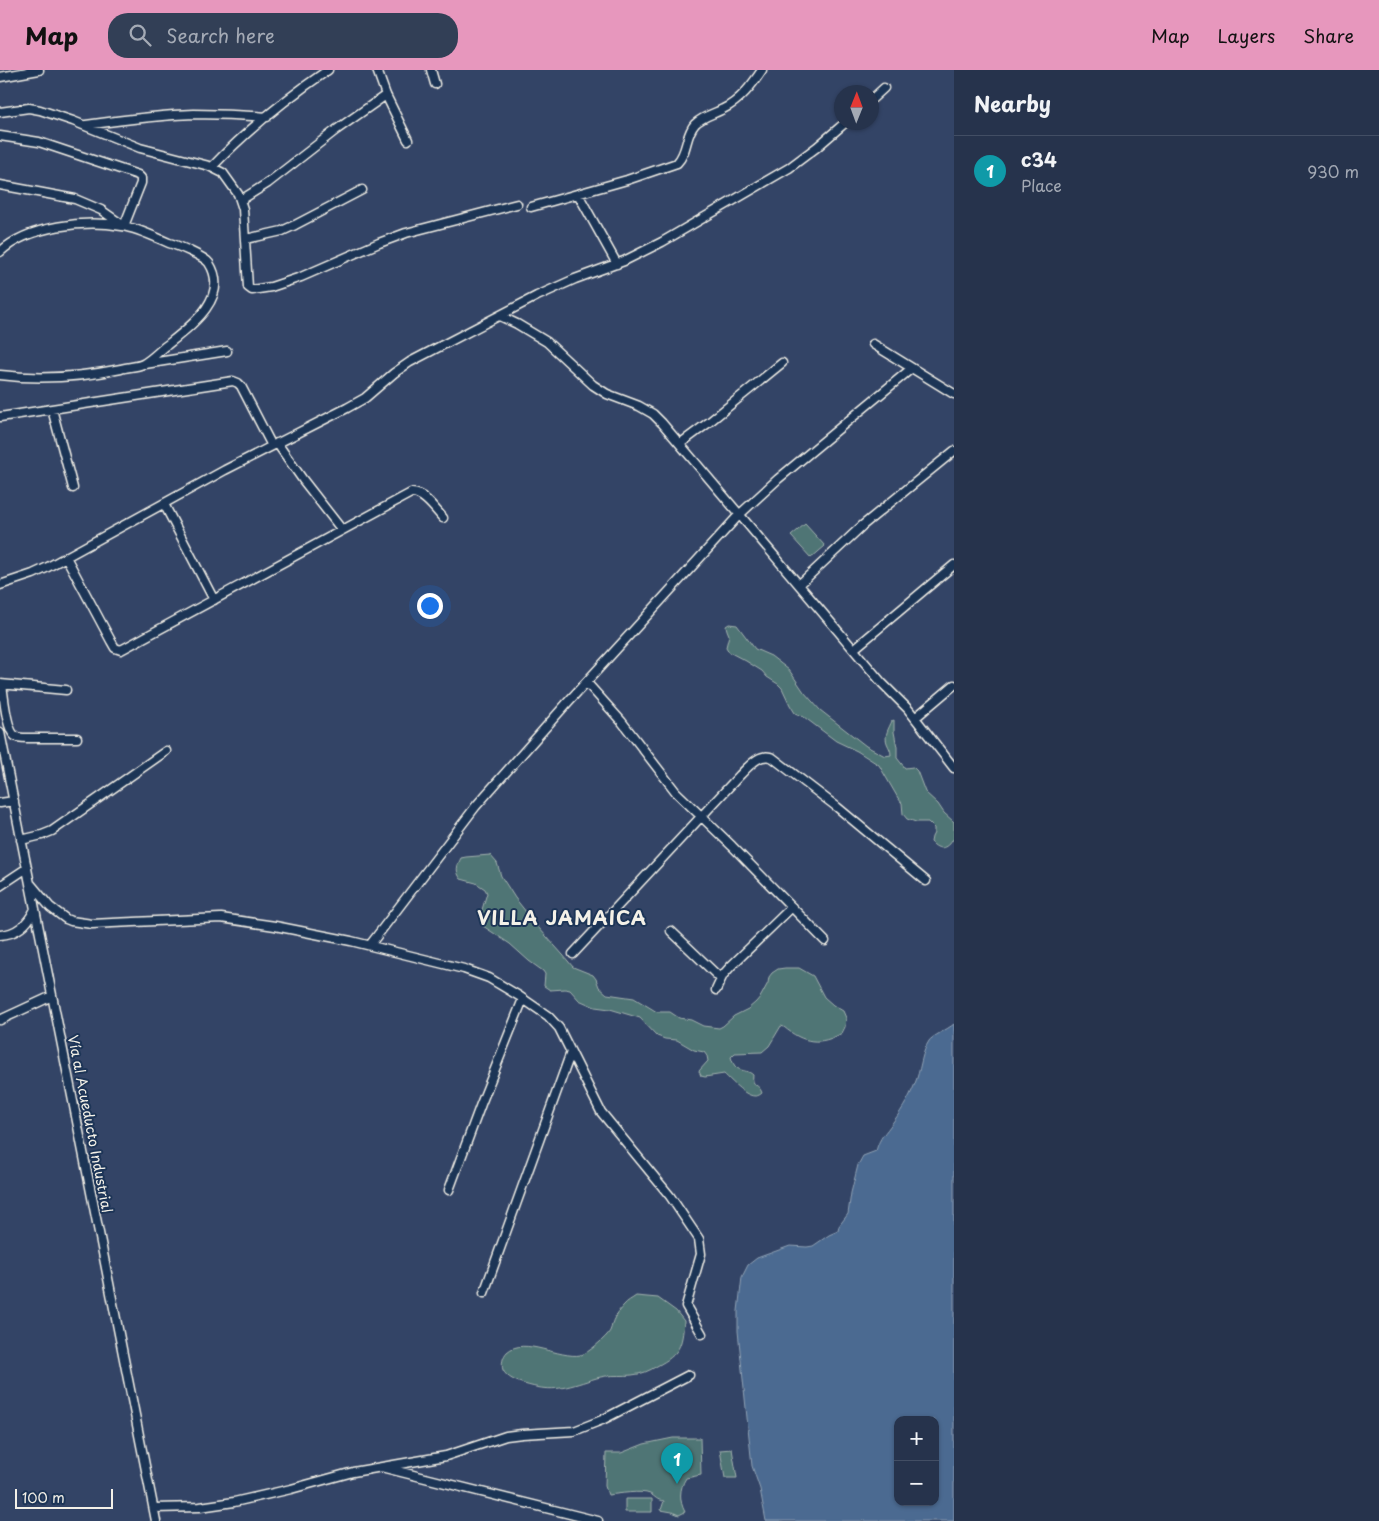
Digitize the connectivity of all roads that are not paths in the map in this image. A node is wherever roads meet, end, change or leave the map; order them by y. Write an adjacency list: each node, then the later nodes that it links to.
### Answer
1 (39, 70): 6 (street)
2 (328, 70): 13 (street)
3 (377, 70): 11 (street)
4 (431, 70): 8 (street)
5 (762, 70): 21 (street)
6 (20, 72): 7 (street)
7 (0, 77)
8 (435, 84)
9 (884, 88): 10 (street)
10 (879, 93)
11 (386, 95): 17 (street); 22 (street)
12 (0, 112): 14 (street)
13 (267, 117): 14 (street); 18 (street)
14 (84, 126): 18 (street)
15 (837, 130): 28 (street)
16 (0, 136): 25 (street)
17 (408, 140)
18 (212, 168): 22 (street)
19 (0, 185): 25 (street)
20 (362, 190): 26 (street)
21 (578, 194): 24 (street); 28 (street)
22 (241, 200): 26 (street)
23 (517, 204): 26 (street)
24 (532, 207)
25 (124, 226): 27 (street); 33 (street)
26 (246, 239)
27 (0, 252)
28 (618, 264): 29 (street)
29 (500, 316): 39 (street); 40 (street)
30 (873, 344): 34 (street)
31 (227, 351): 33 (street)
32 (782, 362): 39 (street)
33 (143, 364): 35 (street)
34 (912, 368): 36 (street); 44 (street)
35 (0, 375)
36 (954, 394)
37 (52, 409): 38 (street); 40 (street); 42 (street)
38 (0, 417)
39 (681, 443): 44 (street)
40 (274, 445): 43 (street); 46 (street)
41 (954, 451): 50 (street)
42 (73, 488)
43 (164, 504): 47 (street); 51 (street)
44 (740, 515): 50 (street); 53 (street)
45 (443, 518): 46 (street)
46 (342, 530): 51 (street)
47 (66, 558): 49 (street); 51 (street)
48 (954, 565): 52 (street)
49 (0, 584)
50 (800, 584): 52 (street)
51 (214, 600)
52 (854, 649): 57 (street)
53 (587, 683): 64 (street); 75 (street)
54 (1, 684): 56 (street); 59 (street)
55 (954, 685): 57 (street)
56 (66, 690)
57 (915, 718): 61 (street)
58 (0, 732): 62 (street, Vía al Acueducto Industrial)
59 (77, 738)
60 (166, 751): 65 (street)
61 (954, 768)
62 (14, 801): 63 (street); 65 (street, Vía al Acueducto Industrial)
63 (0, 802)
64 (701, 817): 67 (street); 70 (street); 76 (street)
65 (21, 840): 66 (street, Vía al Acueducto Industrial)
66 (27, 868): 68 (street, Vía al Acueducto Industrial); 69 (street)
67 (926, 881)
68 (30, 883): 71 (street, Vía al Acueducto Industrial); 75 (street)
69 (0, 886)
70 (792, 907): 74 (street); 77 (street)
71 (35, 909): 73 (street); 79 (street, Vía al Acueducto Industrial)
72 (671, 931): 77 (street)
73 (0, 936)
74 (825, 942)
75 (370, 945): 80 (street)
76 (574, 954)
77 (721, 978): 78 (street)
78 (716, 990)
79 (52, 996): 81 (street); 88 (street, Vía al Acueducto Industrial)
80 (523, 999): 82 (street); 83 (street)
81 (0, 1020)
82 (571, 1052): 84 (street); 85 (street)
83 (448, 1190)
84 (484, 1293)
85 (702, 1334)
86 (689, 1375): 87 (street)
87 (380, 1467): 88 (street); 90 (street)
88 (154, 1508): 89 (street, Vía al Acueducto Industrial)
89 (156, 1521)
90 (598, 1521)

